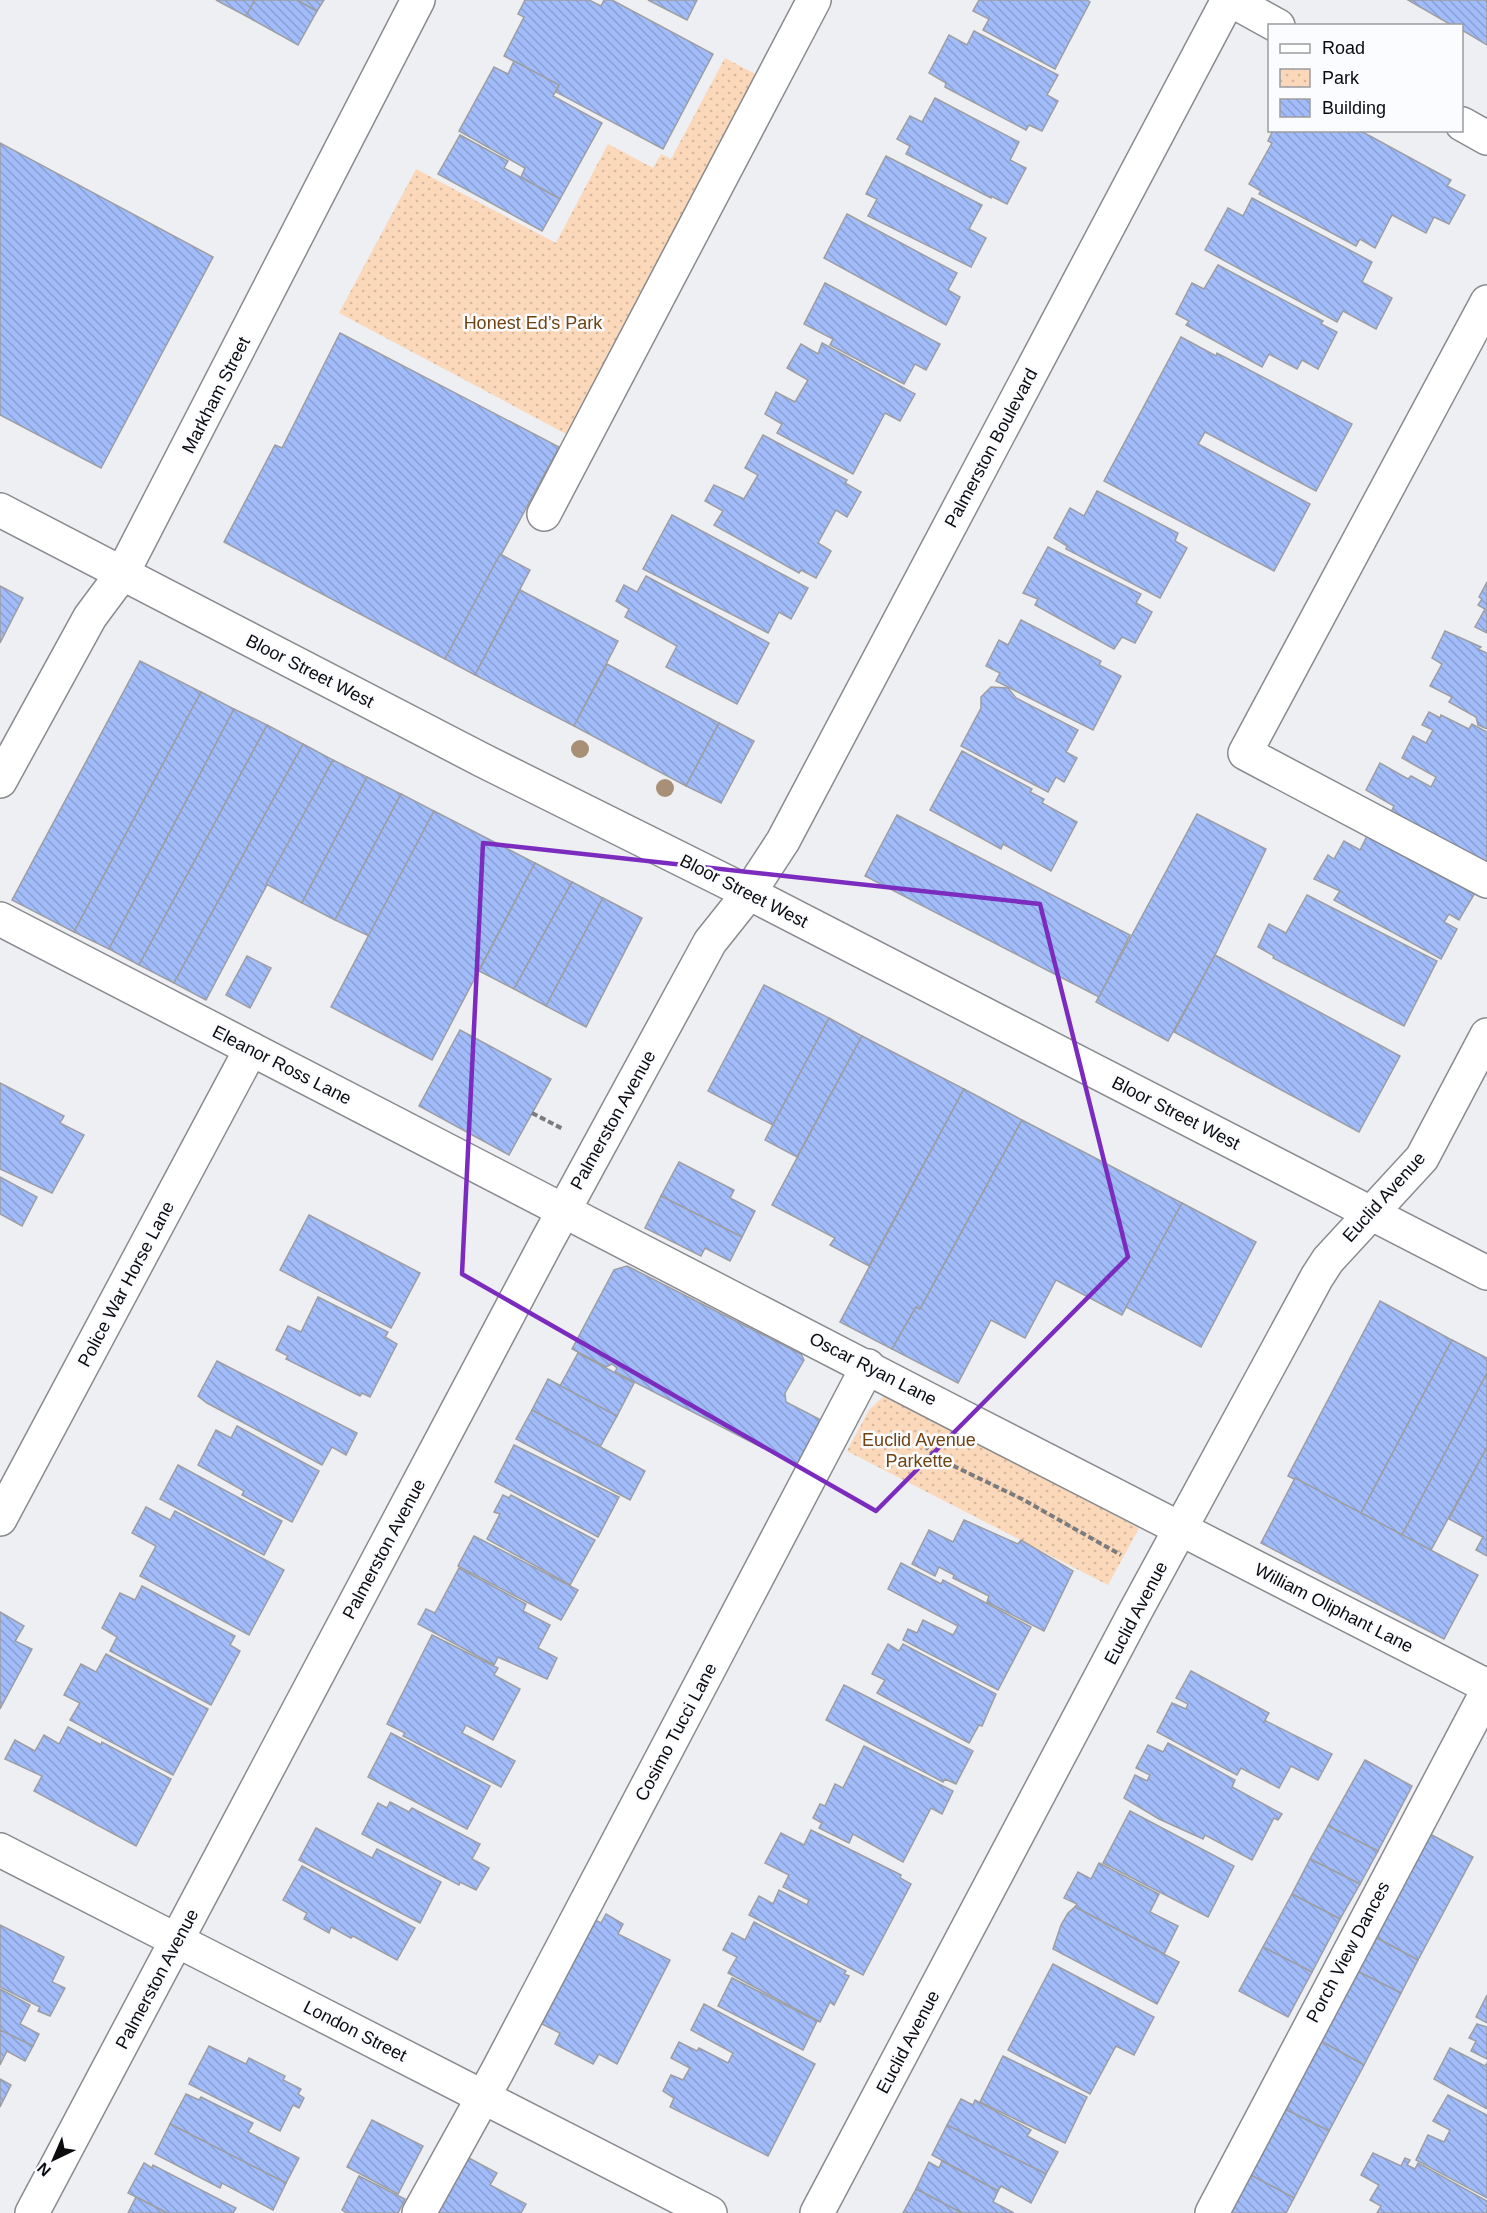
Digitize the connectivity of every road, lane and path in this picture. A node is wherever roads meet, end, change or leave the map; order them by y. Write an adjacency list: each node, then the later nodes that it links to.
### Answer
1 (418, 0): 10 (street, Markham Street)
2 (814, 0): 9 (street)
3 (1230, 0): 4 (street); 13 (street, Palmerston Boulevard)
4 (1274, 24)
5 (1463, 125): 6 (street)
6 (1487, 138)
7 (1487, 302): 12 (street)
8 (0, 510): 10 (street, Bloor Street West)
9 (544, 514)
10 (123, 574): 11 (street, Markham Street); 13 (street, Bloor Street West)
11 (0, 781)
12 (1487, 881)
13 (749, 893): 19 (street, Palmerston Avenue); 20 (street, Bloor Street West)
14 (0, 919): 16 (street, Eleanor Ross Lane)
15 (1487, 1035): 20 (street, Euclid Avenue)
16 (251, 1049): 19 (street, Eleanor Ross Lane); 23 (street, Police War Horse Lane)
17 (532, 1113): 18 (path)
18 (570, 1132)
19 (564, 1210): 22 (street, Oscar Ryan Lane); 28 (street, Palmerston Avenue)
20 (1370, 1214): 21 (street, Bloor Street West); 24 (street, Euclid Avenue)
21 (1487, 1274)
22 (868, 1366): 24 (street, Oscar Ryan Lane); 29 (street, Cosimo Tucci Lane)
23 (0, 1519)
24 (1181, 1530): 25 (street, William Oliphant Lane); 33 (street, Euclid Avenue)
25 (1487, 1686)
26 (1487, 1692): 34 (street, Porch View Dances)
27 (0, 1850): 28 (street, London Street)
28 (177, 1941): 29 (street, London Street); 30 (street, Palmerston Avenue)
29 (482, 2096): 31 (street, Cosimo Tucci Lane); 32 (street, London Street)
30 (32, 2213)
31 (419, 2213)
32 (710, 2213)
33 (817, 2213)
34 (1212, 2213)

